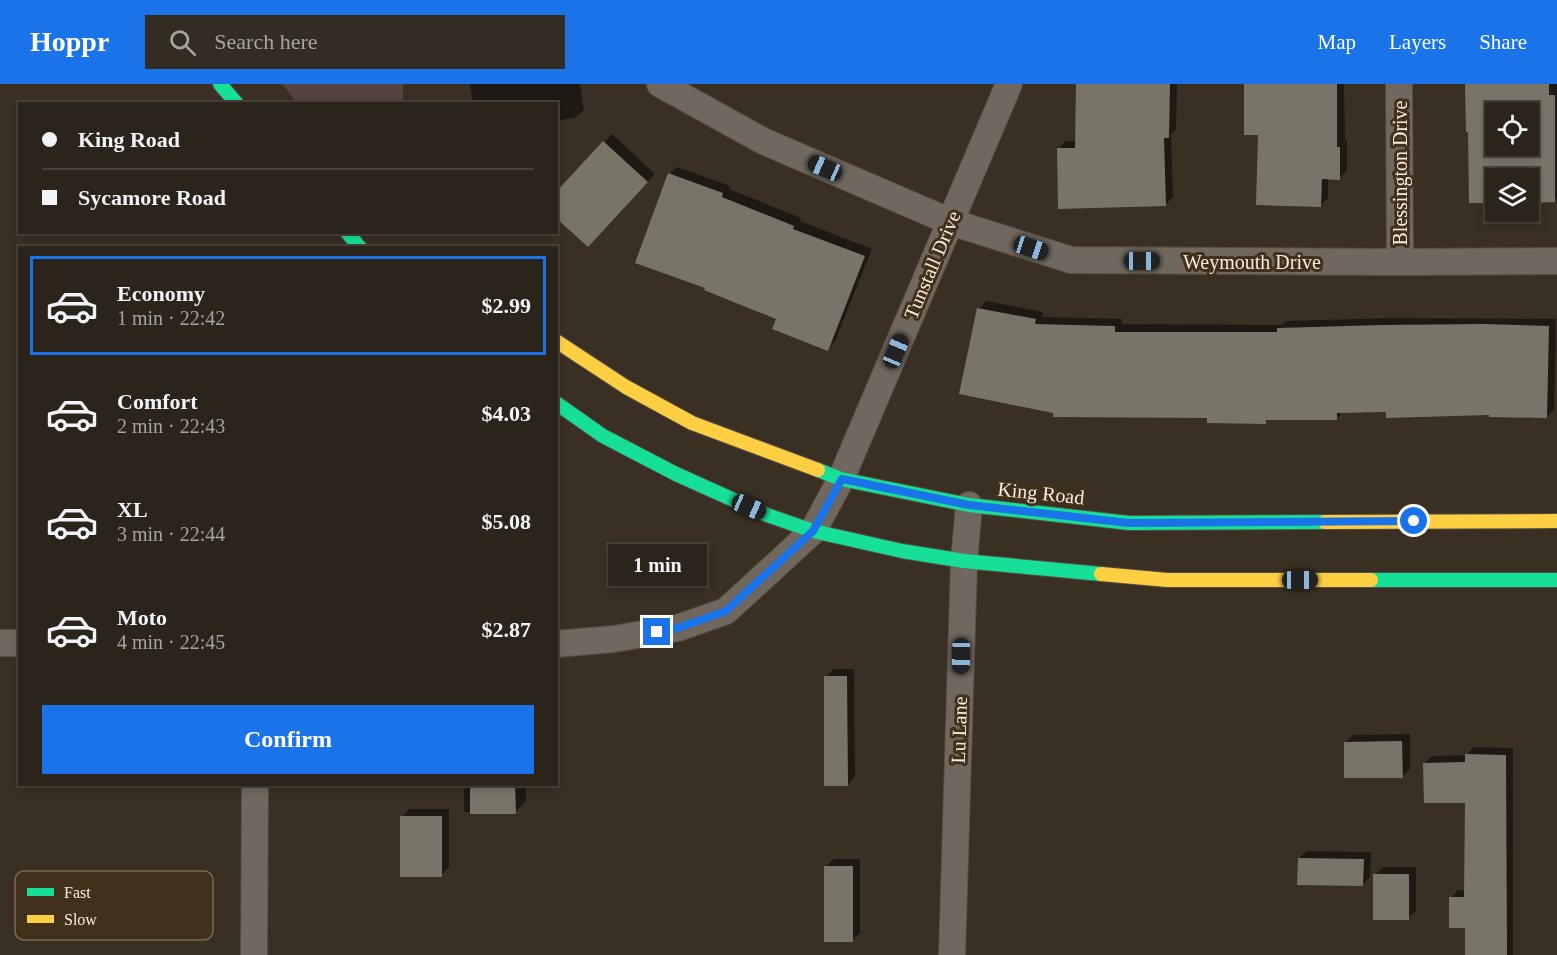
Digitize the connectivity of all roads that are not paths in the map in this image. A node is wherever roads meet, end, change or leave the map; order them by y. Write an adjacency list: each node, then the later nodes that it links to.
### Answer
1 (220, 84): 5 (street)
2 (660, 84): 6 (street, Weymouth Drive)
3 (1009, 84): 6 (street, Tunstall Drive)
4 (1399, 84): 10 (street, Blessington Drive)
5 (235, 102)
6 (951, 222): 10 (street, Weymouth Drive); 13 (street, Tunstall Drive)
7 (349, 234): 8 (street)
8 (358, 246)
9 (1557, 261): 10 (street, Weymouth Drive)
10 (1400, 262)
11 (558, 342): 13 (street, King Road)
12 (558, 404): 16 (street)
13 (842, 479): 14 (street, King Road); 16 (street, Tunstall Drive)
14 (969, 505): 15 (street, King Road); 17 (street, Lu Lane)
15 (1557, 521)
16 (813, 531): 17 (street); 21 (street, Tunstall Drive)
17 (964, 561): 18 (street); 24 (street, Lu Lane)
18 (1557, 580)
19 (0, 643): 20 (street)
20 (18, 643)
21 (558, 644)
22 (255, 786): 23 (street)
23 (254, 955)
24 (952, 955)

